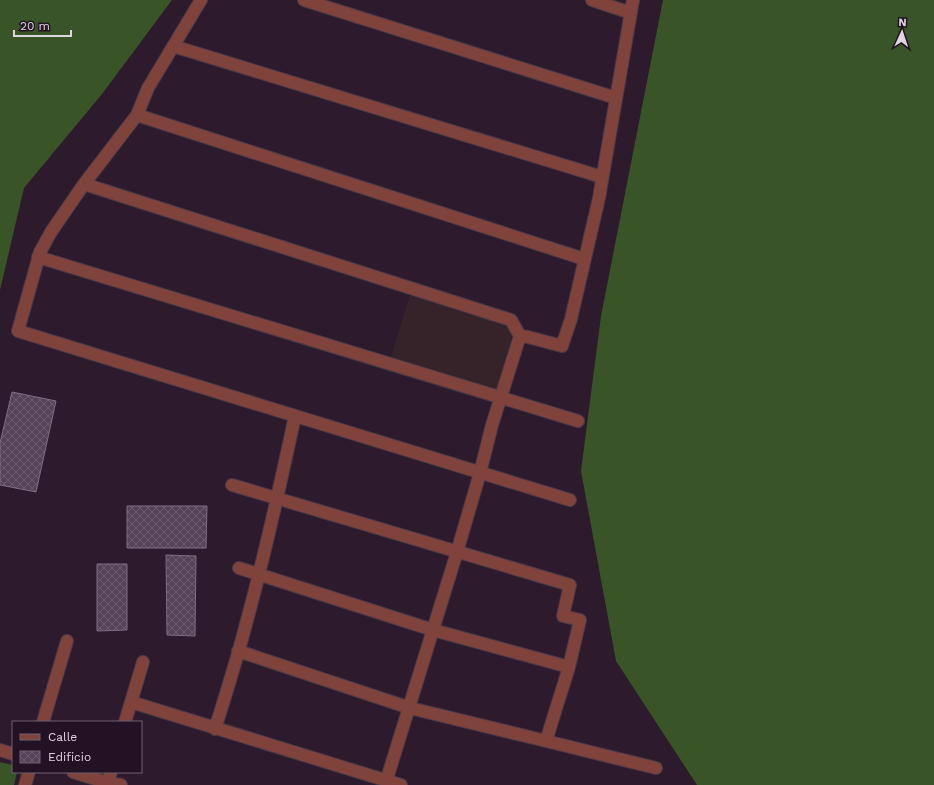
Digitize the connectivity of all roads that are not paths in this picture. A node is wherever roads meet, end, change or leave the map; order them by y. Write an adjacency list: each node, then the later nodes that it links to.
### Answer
1 (201, 0): 6 (street)
2 (304, 0): 7 (street)
3 (592, 0): 5 (street)
4 (633, 0): 5 (street)
5 (631, 13): 7 (street)
6 (173, 46): 8 (street); 9 (street)
7 (616, 98): 9 (street)
8 (137, 115): 10 (street); 12 (street)
9 (602, 177): 12 (street)
10 (84, 184): 11 (street); 13 (street)
11 (38, 257): 14 (street); 15 (street)
12 (584, 259): 13 (street)
13 (520, 336): 14 (street)
14 (500, 397): 16 (street); 17 (street)
15 (295, 416): 17 (street); 19 (street)
16 (578, 421)
17 (480, 473): 20 (street); 21 (street)
18 (232, 485): 19 (street)
19 (277, 499): 21 (street); 23 (street)
20 (570, 500)
21 (457, 552): 24 (street); 28 (street)
22 (239, 568): 23 (street)
23 (259, 575): 24 (street); 26 (street)
24 (433, 630): 28 (street); 30 (street)
25 (67, 641): 31 (street)
26 (238, 651): 30 (street); 33 (street)
27 (143, 662): 29 (street)
28 (569, 667): 34 (street)
29 (131, 702): 32 (street); 33 (street)
30 (410, 708): 34 (street); 41 (street)
31 (43, 721)
32 (125, 721)
33 (215, 729): 41 (street)
34 (546, 741): 37 (street)
35 (0, 750): 36 (street)
36 (12, 754)
37 (656, 768)
38 (29, 773): 42 (street)
39 (80, 773): 40 (street)
40 (110, 777): 43 (street)
41 (386, 783): 44 (street)
42 (25, 785)
43 (121, 785)
44 (401, 785)

